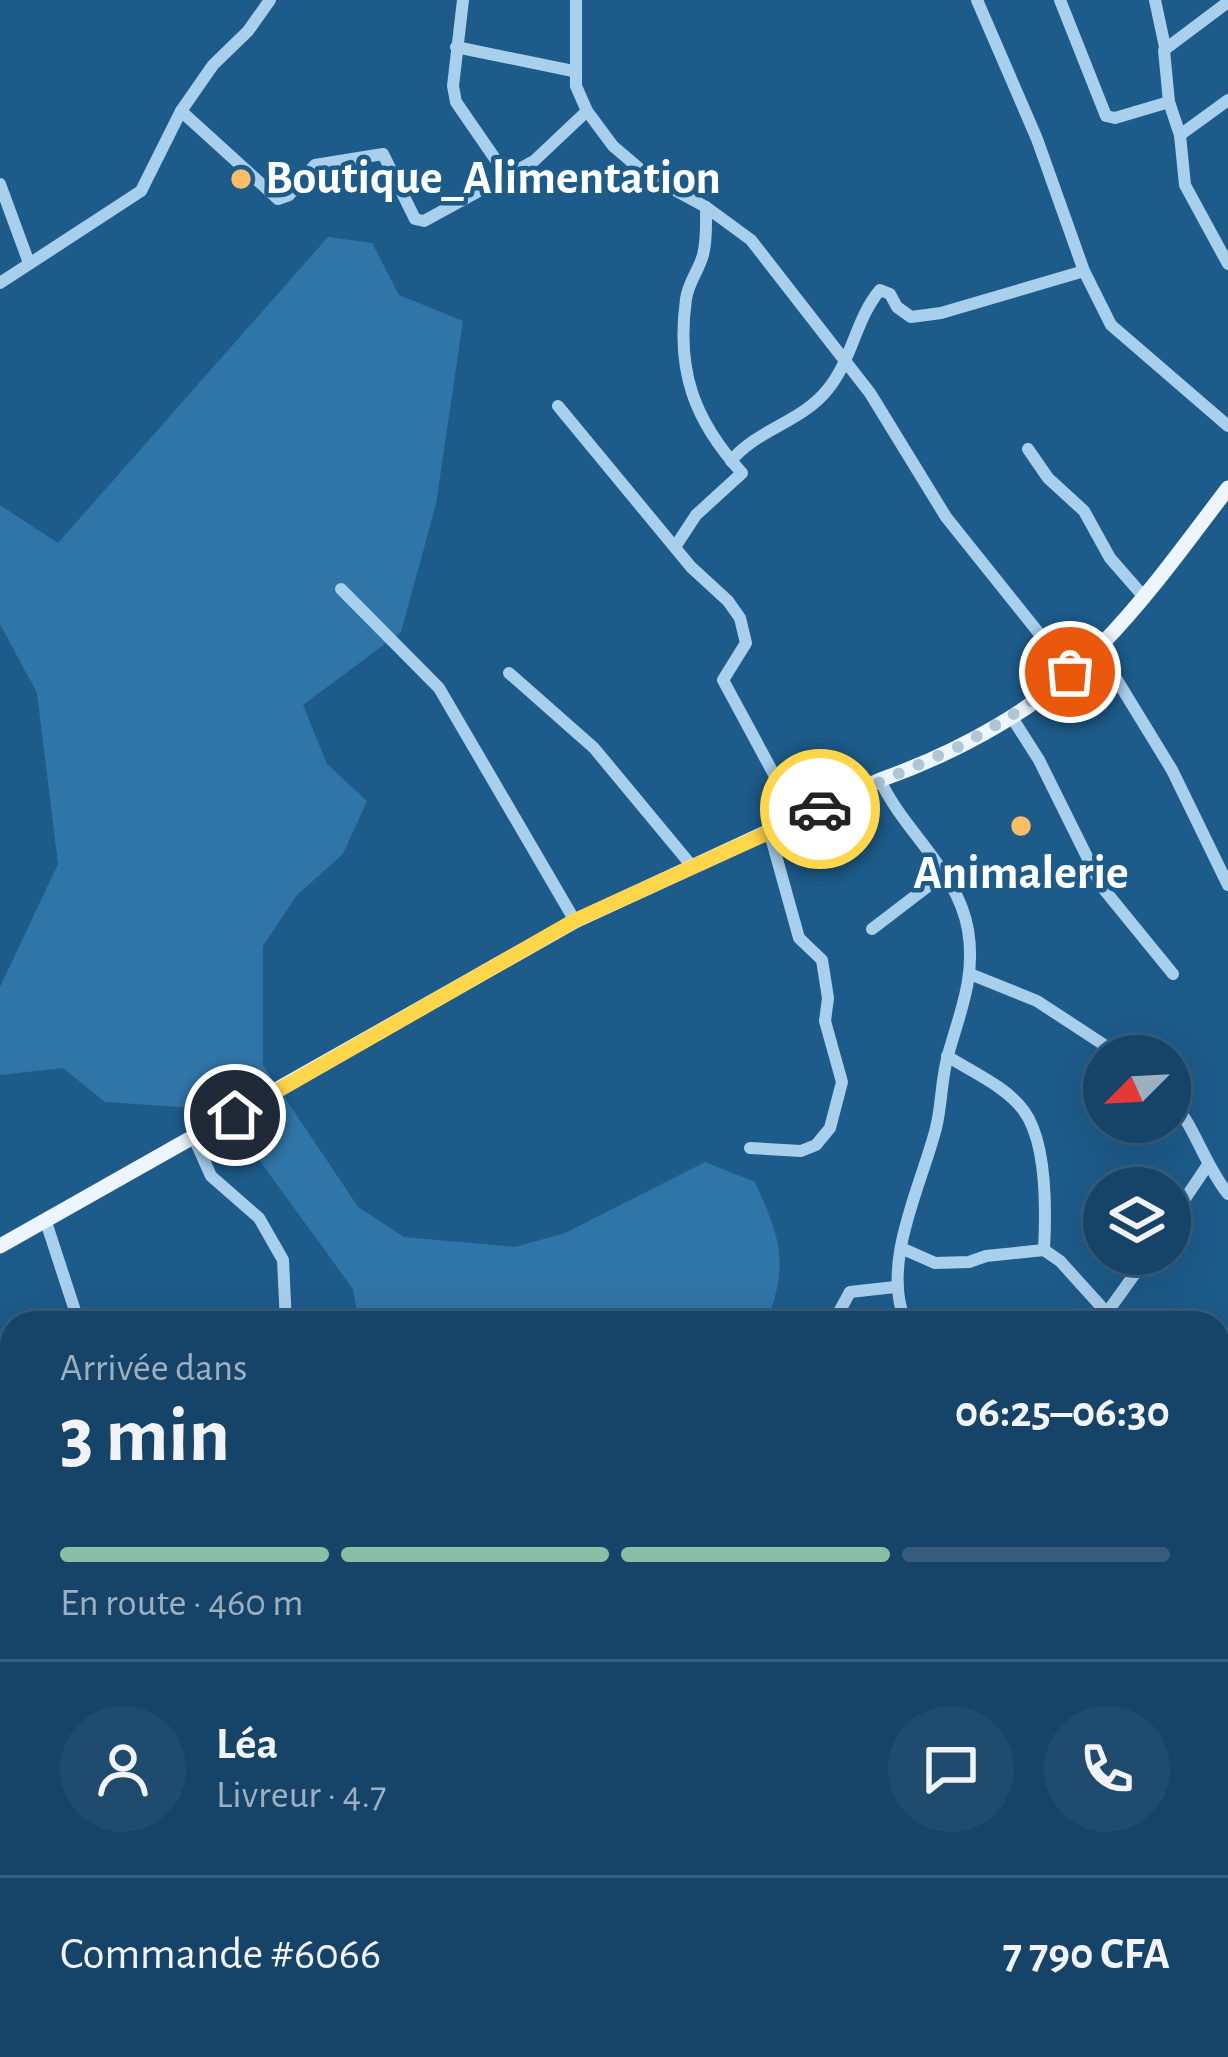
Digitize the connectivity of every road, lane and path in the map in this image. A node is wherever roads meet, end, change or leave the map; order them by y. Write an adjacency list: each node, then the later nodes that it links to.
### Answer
1 (270, 0): 13 (street)
2 (464, 0): 8 (street)
3 (576, 0): 10 (street)
4 (976, 0): 21 (street)
5 (1060, 0): 12 (street)
6 (1155, 0): 9 (street)
7 (1228, 2): 9 (street)
8 (456, 47): 10 (street); 16 (street)
9 (1165, 47): 12 (street)
10 (573, 71): 14 (street)
11 (1228, 100): 15 (street)
12 (1168, 102): 15 (street)
13 (181, 111): 16 (street); 19 (street)
14 (587, 111): 16 (street); 18 (street)
15 (1180, 135): 20 (street)
16 (514, 170)
17 (0, 184): 19 (street)
18 (706, 207): 23 (street); 27 (street)
19 (29, 263): 22 (street)
20 (1228, 264)
21 (1084, 271): 23 (street); 25 (street)
22 (0, 283)
23 (846, 365): 27 (street); 33 (street)
24 (558, 406): 29 (street)
25 (1228, 426)
26 (1028, 448): 31 (street)
27 (731, 461): 29 (street)
28 (1228, 488): 31 (main road)
29 (675, 547): 37 (street)
30 (340, 590): 42 (street)
31 (1144, 597): 32 (main road)
32 (1098, 649): 33 (main road); 41 (street)
33 (1070, 672): 35 (main road)
34 (509, 673): 39 (street)
35 (1011, 716): 36 (main road); 45 (street)
36 (880, 780): 37 (main road); 40 (street)
37 (798, 819): 38 (main road)
38 (770, 834): 39 (main road); 50 (street)
39 (692, 865): 42 (main road)
40 (944, 874): 43 (street); 44 (street)
41 (1228, 885)
42 (574, 921): 49 (main road)
43 (872, 928)
44 (970, 974): 46 (street); 47 (street)
45 (1173, 974)
46 (1090, 1035)
47 (947, 1056): 56 (street); 57 (street)
48 (1191, 1128): 51 (street)
49 (194, 1138): 54 (main road); 61 (street)
50 (750, 1148)
51 (1207, 1166): 52 (street); 53 (street)
52 (1191, 1190)
53 (1228, 1193)
54 (46, 1222): 55 (main road); 60 (street)
55 (0, 1246)
56 (901, 1248): 57 (street); 59 (street)
57 (1044, 1250): 64 (street)
58 (1137, 1275): 65 (street)
59 (896, 1287): 62 (street); 63 (street)
60 (75, 1311)
61 (285, 1311)
62 (840, 1311)
63 (903, 1311)
64 (1105, 1311)
65 (1115, 1311)

